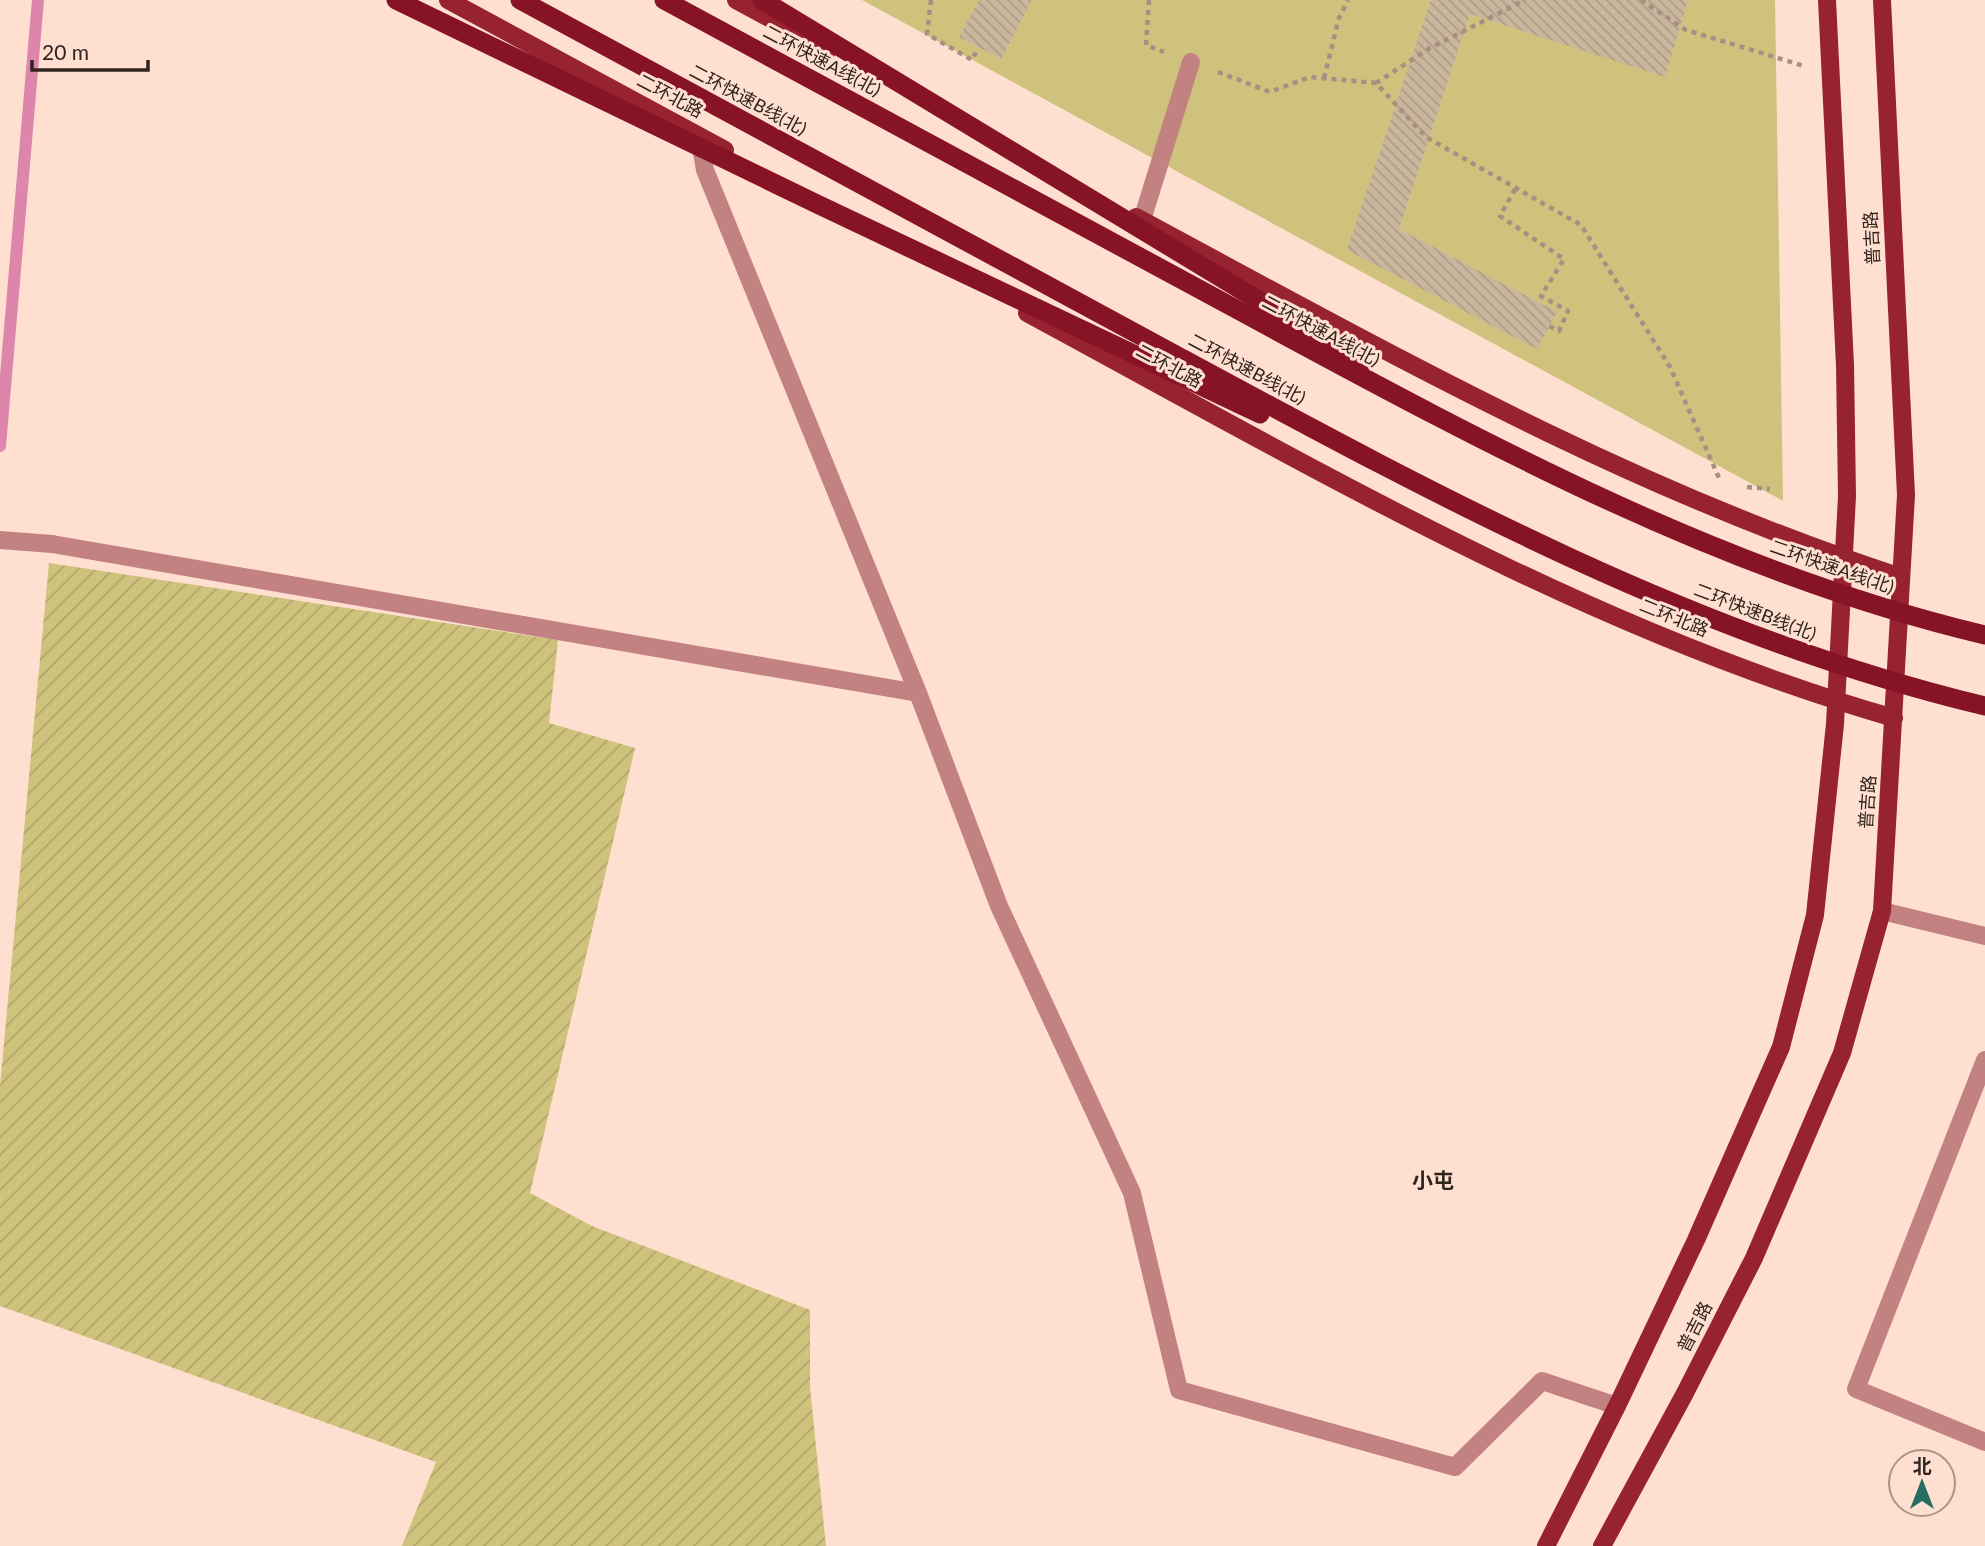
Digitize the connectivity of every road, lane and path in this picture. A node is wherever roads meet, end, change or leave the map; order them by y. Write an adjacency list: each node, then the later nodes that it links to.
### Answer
1 (396, 0): 27 (highway)
2 (448, 0): 19 (main road, 二环北路)
3 (520, 0): 27 (highway, 二环快速B线(北))
4 (664, 0): 23 (highway, 二环快速A线(北))
5 (736, 0): 21 (main road)
6 (762, 0): 23 (highway)
7 (931, 0): 14 (path)
8 (1149, 0): 15 (path)
9 (1348, 0): 17 (path)
10 (1525, 0): 18 (path)
11 (1641, 0): 16 (path)
12 (1827, 0): 16 (main road, 普吉路)
13 (1882, 0): 30 (main road, 普吉路)
14 (978, 48)
15 (1191, 62): 17 (path); 21 (street)
16 (1830, 74): 29 (main road, 普吉路)
17 (1324, 78): 18 (path)
18 (1376, 83): 20 (path)
19 (699, 136): 32 (street); 33 (main road, 二环北路)
20 (1515, 189): 22 (path); 24 (path)
21 (1142, 220): 29 (main road)
22 (1549, 326)
23 (1547, 472): 31 (highway, 二环快速A线(北))
24 (1722, 486)
25 (1734, 487): 26 (path)
26 (1770, 489)
27 (1517, 533): 34 (highway, 二环快速B线(北))
28 (0, 540): 32 (street)
29 (1844, 559): 30 (main road); 33 (main road, 普吉路)
30 (1901, 577): 35 (main road, 普吉路)
31 (1985, 635)
32 (918, 693): 39 (street)
33 (1836, 701): 35 (main road, 二环北路); 39 (main road, 普吉路)
34 (1985, 706)
35 (1894, 718): 36 (main road, 普吉路)
36 (1882, 911): 37 (street); 42 (main road, 普吉路)
37 (1985, 936)
38 (1985, 1060): 40 (street)
39 (1617, 1406): 41 (main road, 普吉路)
40 (1985, 1442)
41 (1546, 1546)
42 (1602, 1546)

